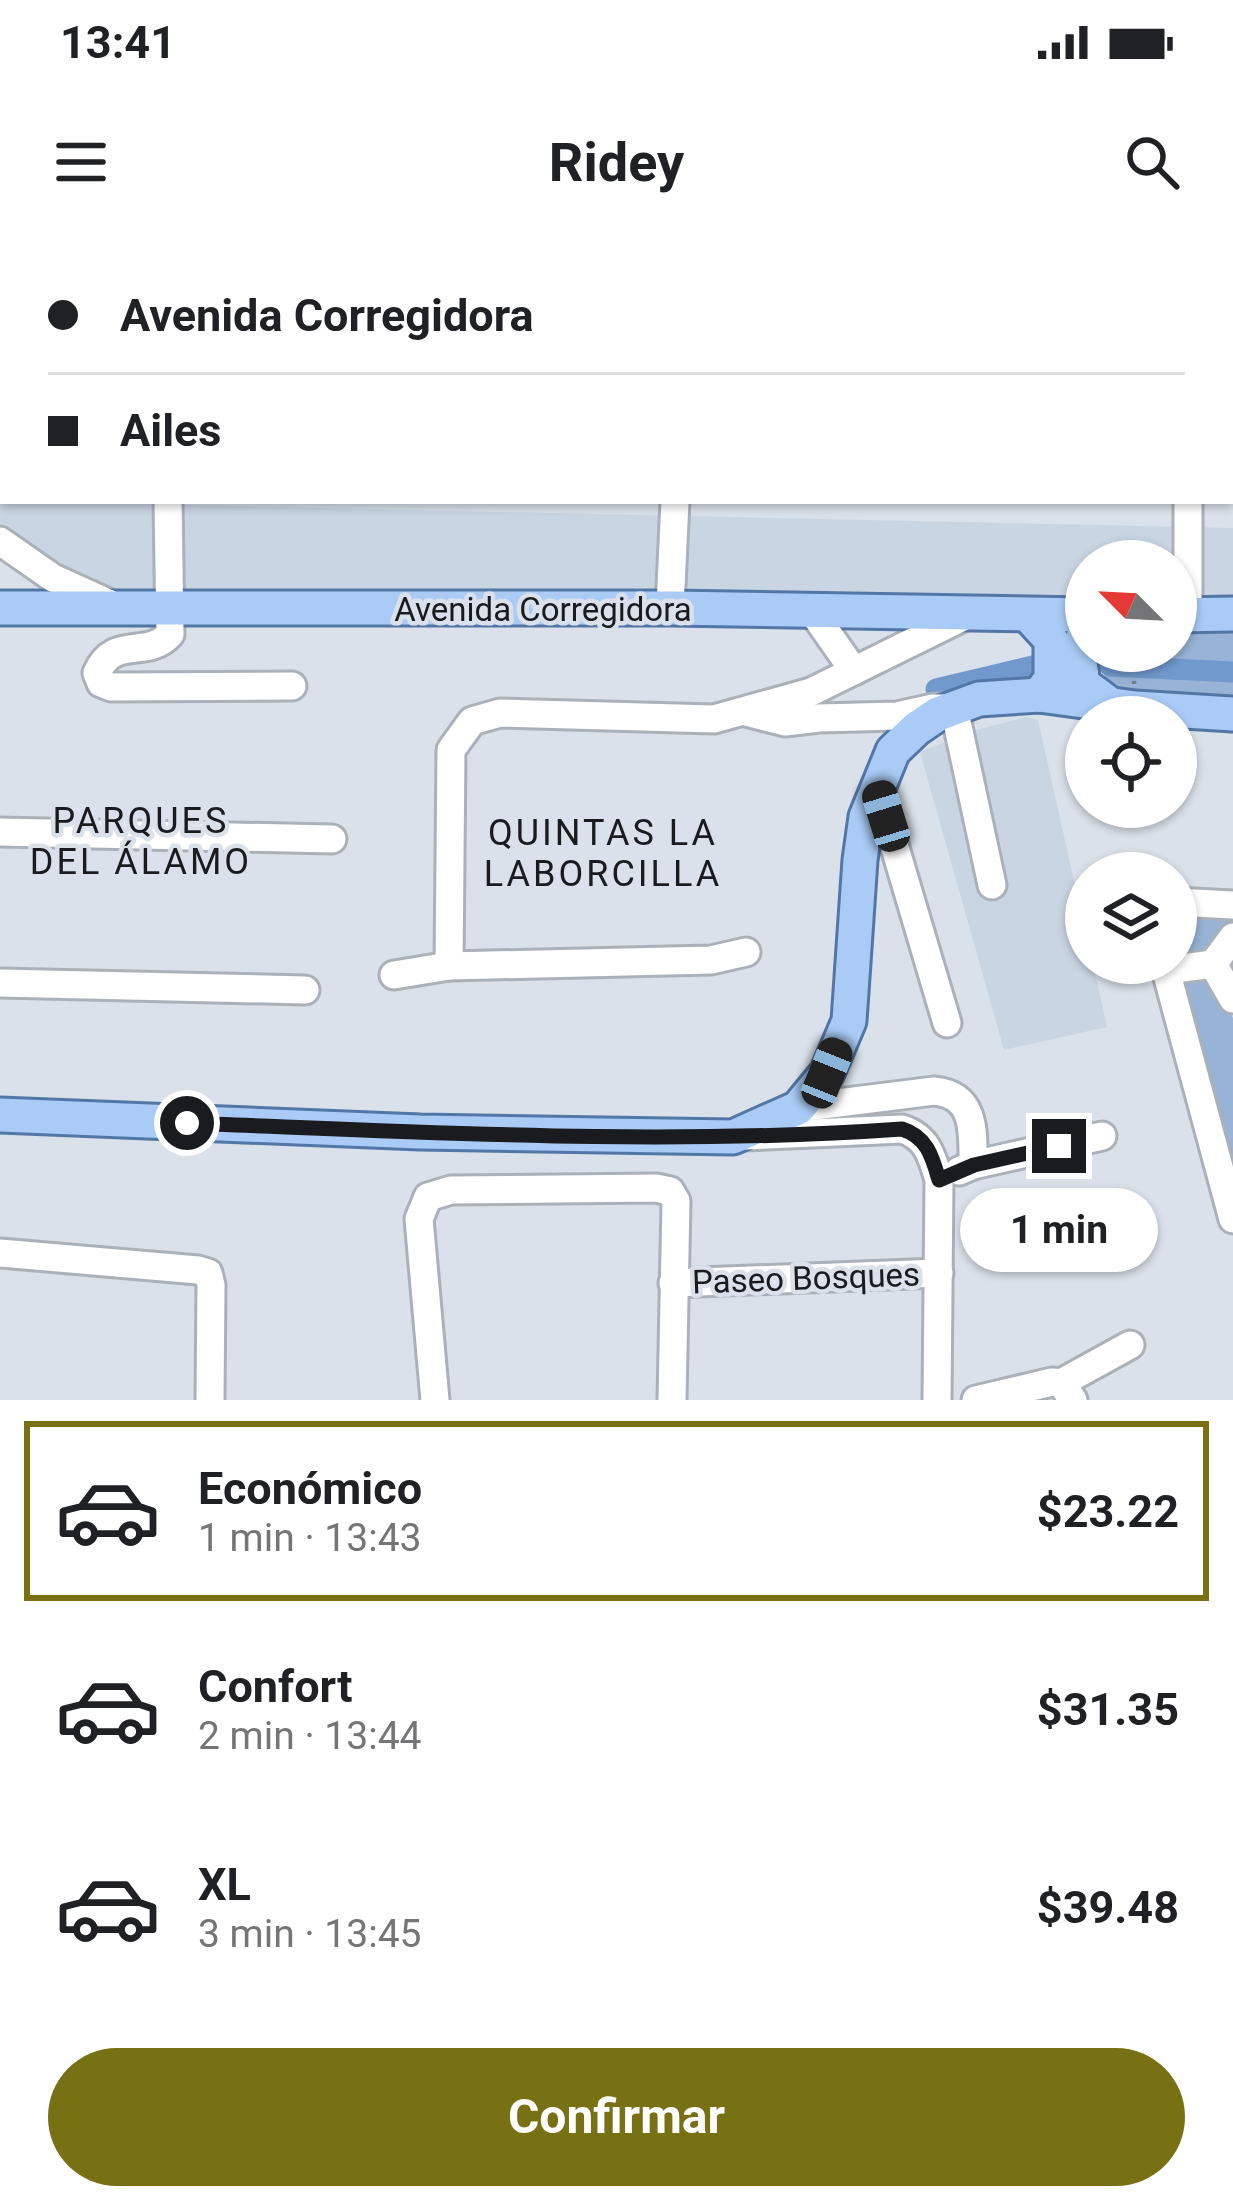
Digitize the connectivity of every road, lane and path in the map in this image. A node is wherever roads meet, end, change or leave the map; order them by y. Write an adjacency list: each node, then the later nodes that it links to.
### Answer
1 (168, 504): 7 (street)
2 (675, 504): 8 (street)
3 (1189, 504): 4 (street)
4 (1187, 540)
5 (0, 541): 9 (street)
6 (0, 608): 9 (main road, Avenida Corregidora)
7 (169, 608): 8 (main road, Avenida Corregidora); 9 (main road, Avenida Corregidora); 19 (street)
8 (670, 608): 10 (main road, Avenida Corregidora)
9 (121, 609)
10 (812, 611): 12 (main road, Avenida Corregidora); 16 (street)
11 (1233, 614): 15 (main road)
12 (967, 615): 13 (main road, Avenida Corregidora); 16 (street)
13 (1028, 615): 14 (main road, Avenida Corregidora); 20 (main road)
14 (1065, 615)
15 (1197, 615)
16 (854, 671): 23 (street)
17 (1081, 672): 21 (main road)
18 (1129, 672): 21 (path)
19 (292, 686)
20 (1039, 694): 21 (main road); 22 (main road)
21 (1123, 695): 24 (main road)
22 (954, 708): 23 (street); 25 (main road); 30 (street)
23 (742, 711): 37 (street)
24 (1229, 721)
25 (877, 787): 28 (main road); 29 (street)
26 (0, 832): 27 (street)
27 (332, 839)
28 (860, 860): 29 (street); 45 (main road)
29 (900, 863): 43 (street)
30 (992, 885)
31 (1197, 903): 32 (street)
32 (1233, 905)
33 (1233, 937): 35 (street)
34 (746, 952): 37 (street)
35 (1213, 964): 36 (street); 42 (street)
36 (1197, 965)
37 (448, 967): 38 (street)
38 (394, 975)
39 (0, 983): 41 (street)
40 (1171, 984): 52 (street)
41 (305, 989)
42 (1233, 999)
43 (947, 1023)
44 (838, 1103): 45 (street); 47 (street); 50 (street)
45 (798, 1108): 49 (main road)
46 (0, 1115): 49 (main road)
47 (832, 1133): 49 (street); 51 (street)
48 (1102, 1136): 50 (street)
49 (733, 1137)
50 (974, 1165): 51 (street)
51 (939, 1180): 54 (street)
52 (1231, 1202)
53 (0, 1253): 58 (street)
54 (939, 1273): 55 (street, Paseo Bosques); 62 (street)
55 (673, 1283): 59 (street, Paseo Bosques); 61 (street, Paseo Bosques)
56 (1130, 1346): 57 (street)
57 (1067, 1392): 63 (street)
58 (210, 1400)
59 (435, 1400)
60 (656, 1400): 61 (street)
61 (672, 1400)
62 (938, 1400)
63 (976, 1400)

